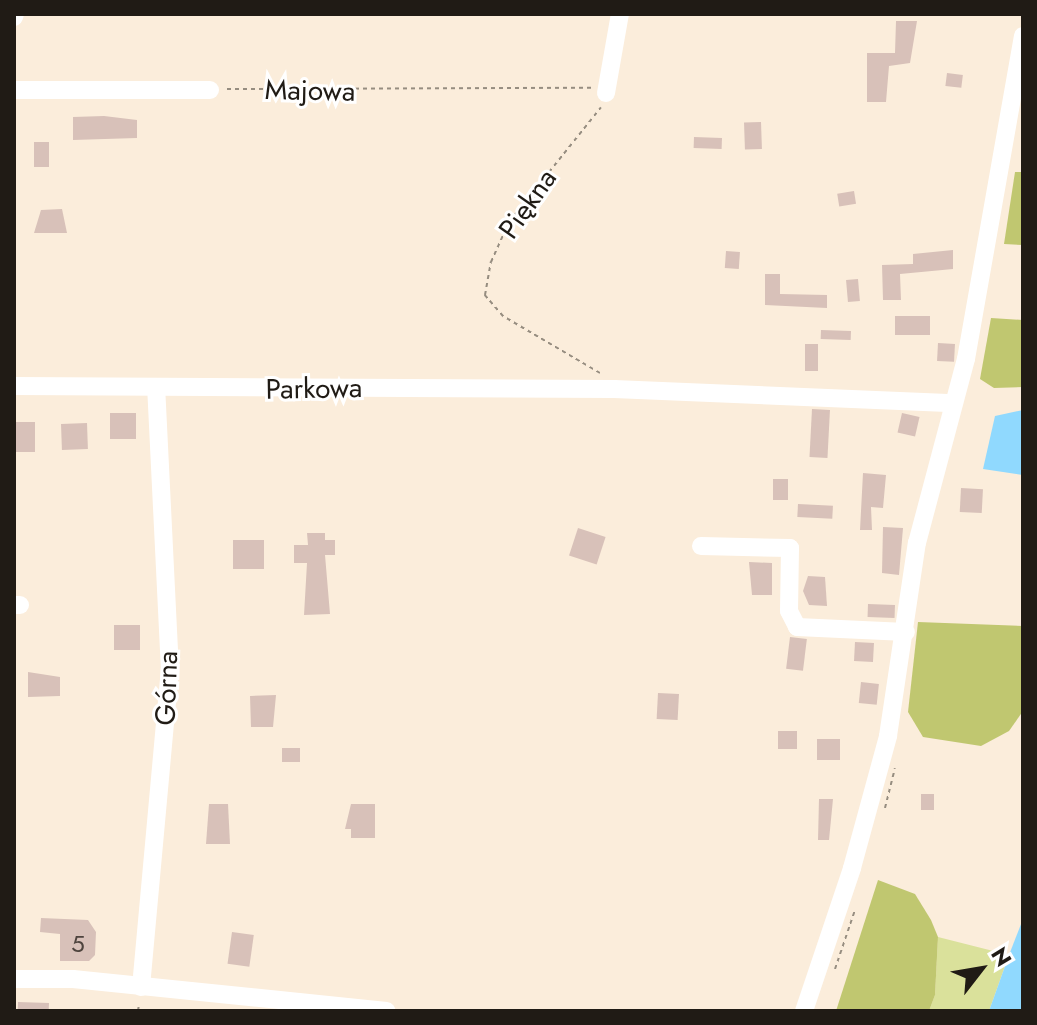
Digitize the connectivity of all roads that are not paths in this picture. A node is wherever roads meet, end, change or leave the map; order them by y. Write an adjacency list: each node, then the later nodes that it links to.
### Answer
1 (620, 14): 5 (street)
2 (1023, 36): 8 (street)
3 (14, 90): 4 (street)
4 (210, 90)
5 (606, 93)
6 (14, 386): 7 (street, Parkowa)
7 (156, 388): 8 (street, Parkowa); 12 (street, Górna)
8 (954, 403): 10 (street)
9 (701, 546): 10 (street)
10 (906, 632): 15 (street)
11 (14, 979): 12 (street)
12 (141, 987): 13 (street)
13 (205, 1002): 14 (street)
14 (386, 1011)
15 (804, 1011)

